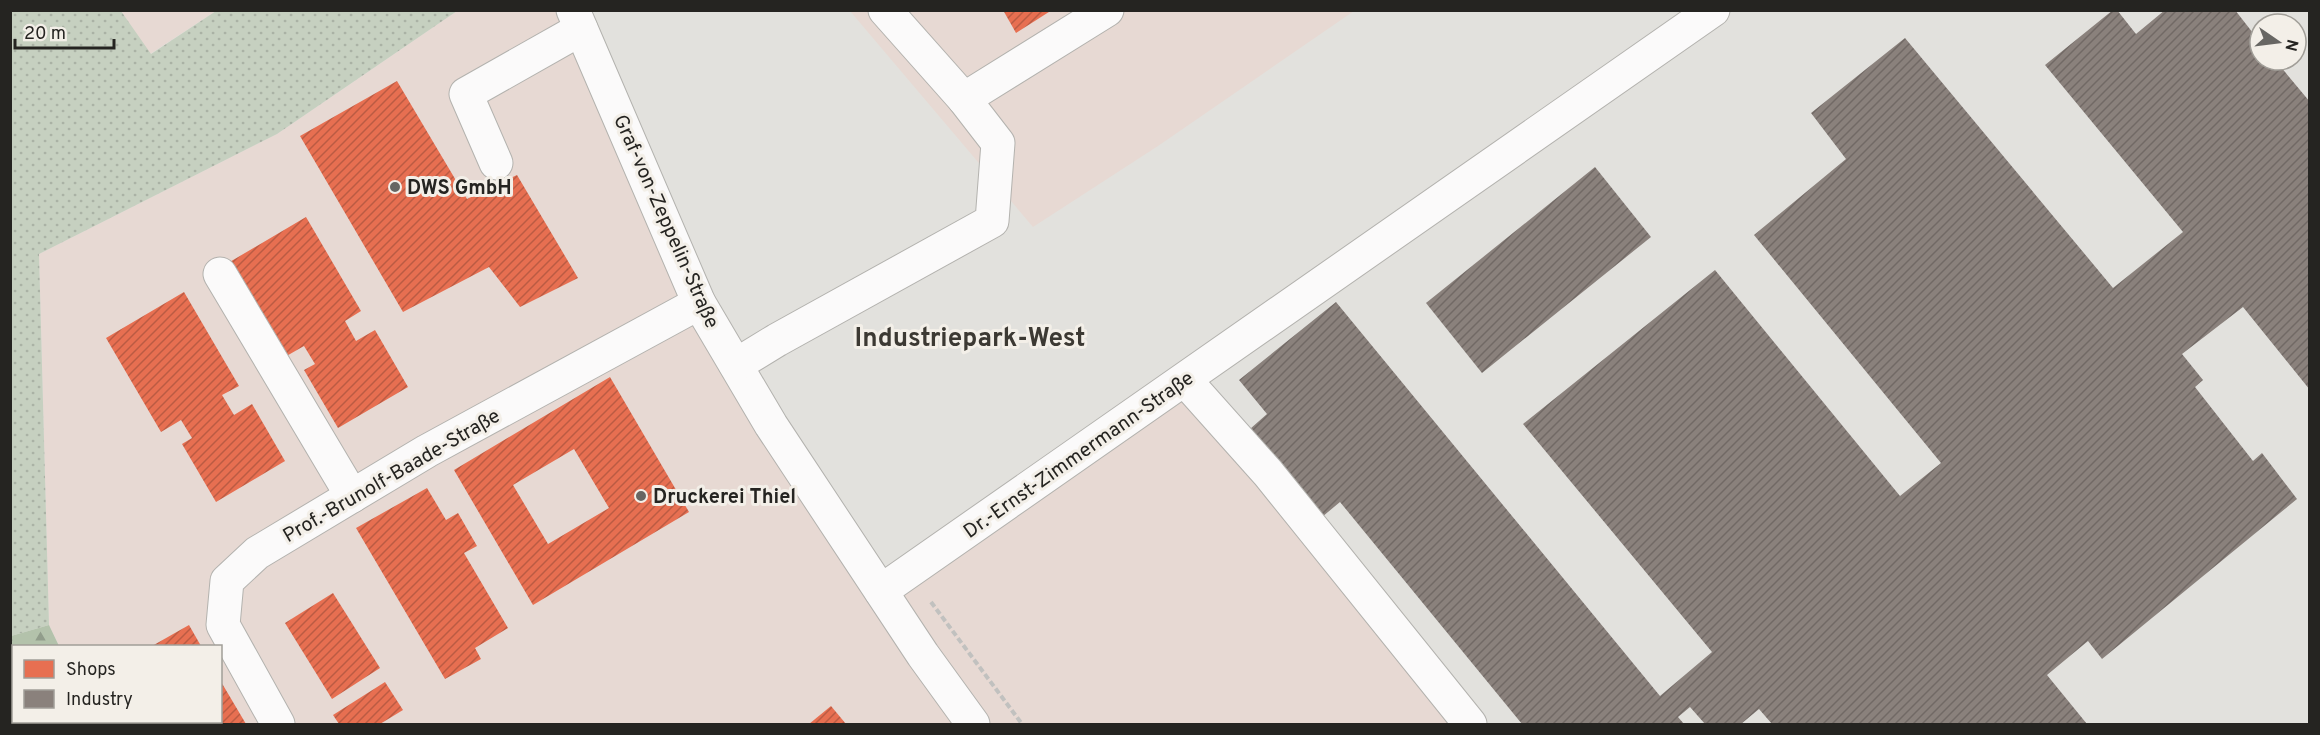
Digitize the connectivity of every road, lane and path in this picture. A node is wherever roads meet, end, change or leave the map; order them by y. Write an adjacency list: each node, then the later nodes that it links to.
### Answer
1 (885, 10): 5 (street)
2 (1107, 10): 5 (street)
3 (1713, 10): 10 (street, Dr.-Ernst-Zimmermann-Straße)
4 (577, 20): 6 (street); 8 (street, Graf-von-Zeppelin-Straße)
5 (964, 99): 9 (street)
6 (496, 163)
7 (220, 274): 11 (street)
8 (699, 303): 9 (street, Graf-von-Zeppelin-Straße); 11 (street, Prof.-Brunolf-Baade-Straße)
9 (736, 365): 13 (street, Graf-von-Zeppelin-Straße)
10 (1185, 380): 12 (street, Dr.-Ernst-Zimmermann-Straße); 17 (street)
11 (352, 496): 14 (street, Prof.-Brunolf-Baade-Straße)
12 (909, 572): 13 (street, Dr.-Ernst-Zimmermann-Straße); 16 (path)
13 (881, 591): 15 (street, Graf-von-Zeppelin-Straße)
14 (278, 724)
15 (973, 724)
16 (1022, 724)
17 (1470, 724)

